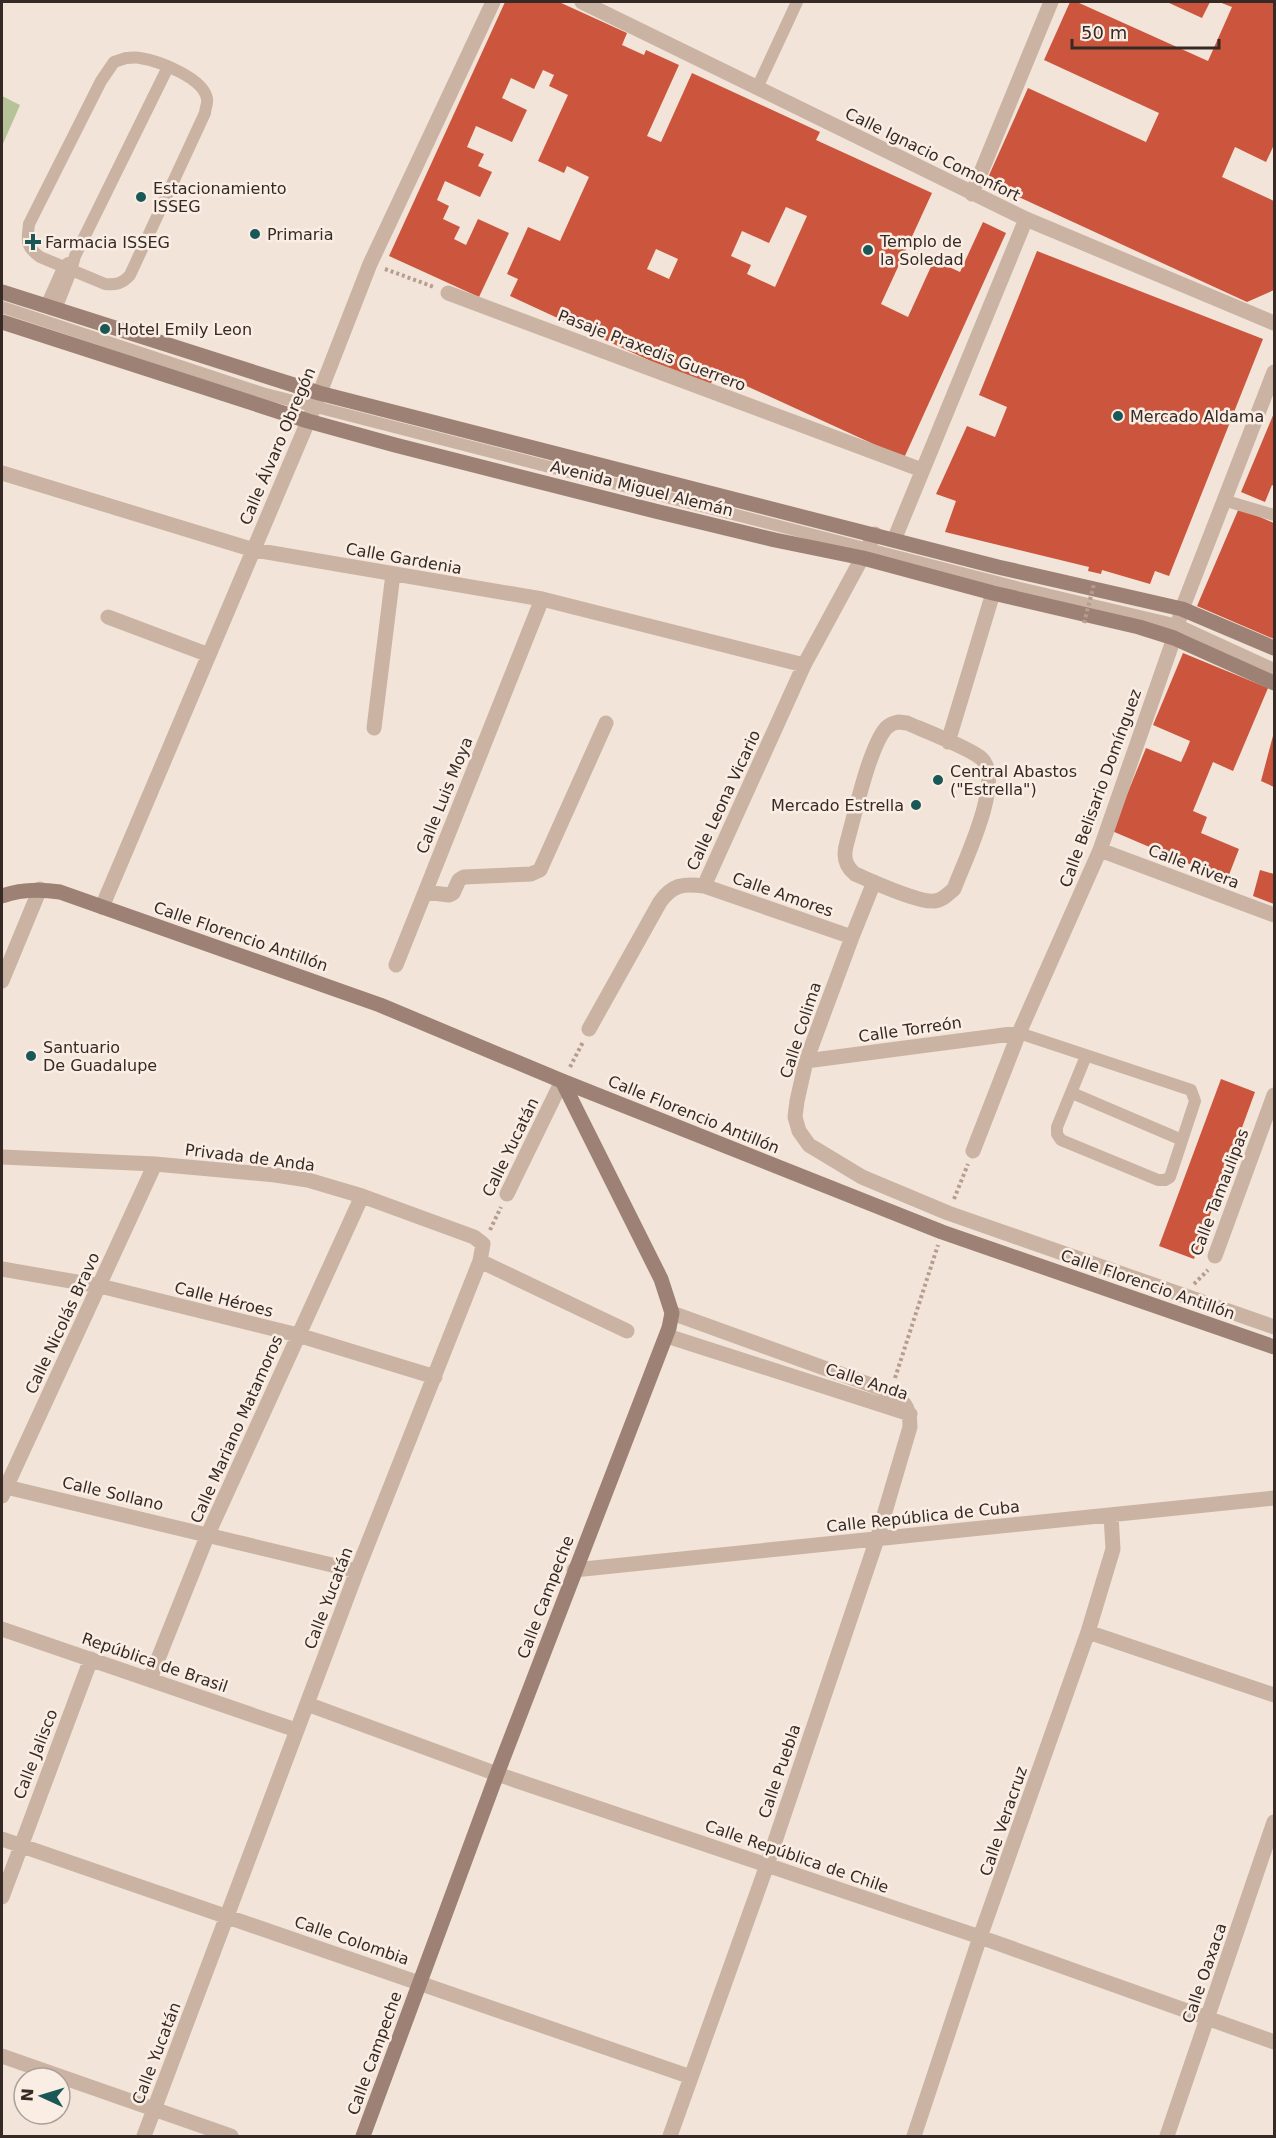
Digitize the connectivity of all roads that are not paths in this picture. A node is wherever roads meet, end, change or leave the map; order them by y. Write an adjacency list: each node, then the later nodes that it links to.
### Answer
1 (493, 2): 17 (street, Calle Álvaro Obregón)
2 (582, 2): 6 (street, Calle Ignacio Comonfort)
3 (797, 2): 6 (lane)
4 (1051, 2): 7 (street)
5 (168, 67): 9 (lane); 9 (lane); 9 (lane)
6 (757, 88): 7 (street, Calle Ignacio Comonfort)
7 (972, 194): 8 (street, Calle Ignacio Comonfort)
8 (1026, 219): 15 (street, Calle Ignacio Comonfort); 19 (street)
9 (67, 269): 13 (lane)
10 (2, 292): 13 (main road, Avenida Miguel Alemán)
11 (448, 292): 19 (street, Pasaje Praxedis Guerrero)
12 (2, 307): 17 (lane)
13 (51, 308): 17 (main road, Avenida Miguel Alemán)
14 (2, 322): 18 (main road, Avenida Miguel Alemán)
15 (1275, 323)
16 (1275, 372): 21 (street, Calle Belisario Domínguez)
17 (317, 399): 18 (street, Calle Álvaro Obregón); 24 (main road, Avenida Miguel Alemán)
18 (308, 421): 24 (main road, Avenida Miguel Alemán); 25 (street, Calle Álvaro Obregón)
19 (922, 470): 23 (street)
20 (2, 473): 25 (street, Calle Gardenia)
21 (1223, 500): 22 (lane); 29 (street, Calle Belisario Domínguez)
22 (1275, 515)
23 (894, 540): 24 (main road, Avenida Miguel Alemán); 29 (main road, Avenida Miguel Alemán)
24 (869, 547): 27 (main road, Avenida Miguel Alemán); 31 (lane); 34 (street, Calle Leona Vicario)
25 (254, 550): 26 (street, Calle Gardenia); 33 (street, Calle Álvaro Obregón)
26 (393, 574): 28 (street, Calle Gardenia); 38 (street)
27 (993, 593): 31 (main road, Avenida Miguel Alemán); 39 (street)
28 (543, 599): 34 (street, Calle Gardenia); 44 (street, Calle Luis Moya)
29 (1182, 609): 31 (street, Calle Belisario Domínguez); 32 (main road, Avenida Miguel Alemán)
30 (108, 617): 33 (street)
31 (1176, 631): 35 (lane); 36 (main road, Avenida Miguel Alemán); 40 (street, Calle Belisario Domínguez)
32 (1275, 648)
33 (209, 655): 46 (street, Calle Álvaro Obregón)
34 (804, 665): 42 (street, Calle Leona Vicario)
35 (1275, 669)
36 (1275, 683)
37 (606, 723): 44 (street)
38 (374, 728)
39 (948, 742): 41 (street); 41 (street)
40 (1100, 850): 47 (street, Calle Rivera); 52 (street, Calle Belisario Domínguez)
41 (874, 882): 48 (street, Calle Colima)
42 (704, 886): 48 (street, Calle Amores); 51 (street, Calle Leona Vicario)
43 (40, 889): 45 (main road); 46 (main road, Calle Florencio Antillón); 50 (street)
44 (425, 892): 49 (street, Calle Luis Moya)
45 (2, 896)
46 (102, 907): 55 (main road, Calle Florencio Antillón)
47 (1275, 915)
48 (852, 937): 54 (street, Calle Colima)
49 (396, 964)
50 (2, 981)
51 (590, 1029)
52 (1019, 1033): 53 (lane); 54 (street, Calle Torreón); 59 (street, Calle Belisario Domínguez)
53 (1086, 1056): 56 (lane); 58 (lane)
54 (806, 1062): 64 (street, Calle Colima)
55 (562, 1081): 62 (street, Calle Yucatán); 70 (main road); 75 (main road, Calle Florencio Antillón)
56 (1072, 1093): 58 (lane); 58 (lane)
57 (1275, 1095): 66 (street, Calle Tamaulipas)
58 (1182, 1140)
59 (973, 1151)
60 (2, 1157): 61 (street, Privada de Anda)
61 (155, 1164): 63 (street, Privada de Anda); 69 (street, Calle Nicolás Bravo)
62 (507, 1194)
63 (362, 1196): 65 (street, Privada de Anda); 73 (street, Calle Mariano Matamoros)
64 (948, 1213): 71 (street, Calle Florencio Antillón)
65 (483, 1244): 67 (street, Calle Yucatán)
66 (1215, 1256)
67 (480, 1261): 72 (street); 76 (street, Calle Yucatán)
68 (2, 1269): 69 (street, Calle Héroes)
69 (100, 1286): 73 (street, Calle Héroes); 78 (street, Calle Nicolás Bravo)
70 (672, 1313): 74 (main road, Calle Campeche); 77 (street, Calle Anda)
71 (1275, 1327)
72 (627, 1331)
73 (298, 1335): 76 (street, Calle Héroes); 81 (street, Calle Mariano Matamoros)
74 (667, 1336): 77 (street, Calle Anda); 83 (main road, Calle Campeche)
75 (1275, 1347)
76 (435, 1377): 84 (street, Calle Yucatán)
77 (910, 1414): 82 (street, Calle Puebla)
78 (3, 1489): 81 (street, Calle Sollano)
79 (1275, 1498): 80 (street, Calle República de Cuba)
80 (1111, 1515): 82 (street, Calle República de Cuba); 86 (street, Calle Veracruz)
81 (208, 1534): 84 (street, Calle Sollano); 88 (street, Calle Mariano Matamoros)
82 (877, 1539): 83 (street, Calle República de Cuba); 96 (street, Calle Puebla)
83 (574, 1570): 92 (main road, Calle Campeche)
84 (357, 1571): 90 (street, Calle Yucatán)
85 (2, 1629): 87 (street, República de Brasil)
86 (1088, 1632): 89 (street); 99 (street, Calle Veracruz)
87 (91, 1659): 88 (street, República de Brasil); 95 (street, Calle Jalisco)
88 (150, 1679): 91 (street, República de Brasil)
89 (1275, 1695)
90 (307, 1704): 91 (street, Calle Yucatán); 92 (street, Calle República de Chile)
91 (296, 1730): 98 (street, Calle Yucatán)
92 (497, 1774): 96 (street, Calle República de Chile); 100 (main road, Calle Campeche)
93 (1275, 1822): 101 (street, Calle Oaxaca)
94 (2, 1839): 95 (street, Calle Colombia)
95 (20, 1845): 97 (street, Calle Jalisco); 98 (street, Calle Colombia)
96 (767, 1864): 99 (street, Calle República de Chile); 104 (street, Calle Puebla)
97 (2, 1897)
98 (227, 1917): 100 (street, Calle Colombia); 105 (street, Calle Yucatán)
99 (980, 1937): 101 (street, Calle República de Chile); 110 (street, Calle Veracruz)
100 (419, 1982): 104 (street, Calle Colombia); 108 (main road, Calle Campeche)
101 (1208, 2019): 102 (street, Calle República de Chile); 111 (street, Calle Oaxaca)
102 (1275, 2042)
103 (2, 2056): 105 (street)
104 (691, 2077): 109 (street, Calle Puebla)
105 (154, 2109): 106 (street, Calle Yucatán); 107 (street)
106 (144, 2136)
107 (231, 2136)
108 (363, 2136)
109 (670, 2136)
110 (914, 2136)
111 (1167, 2136)

